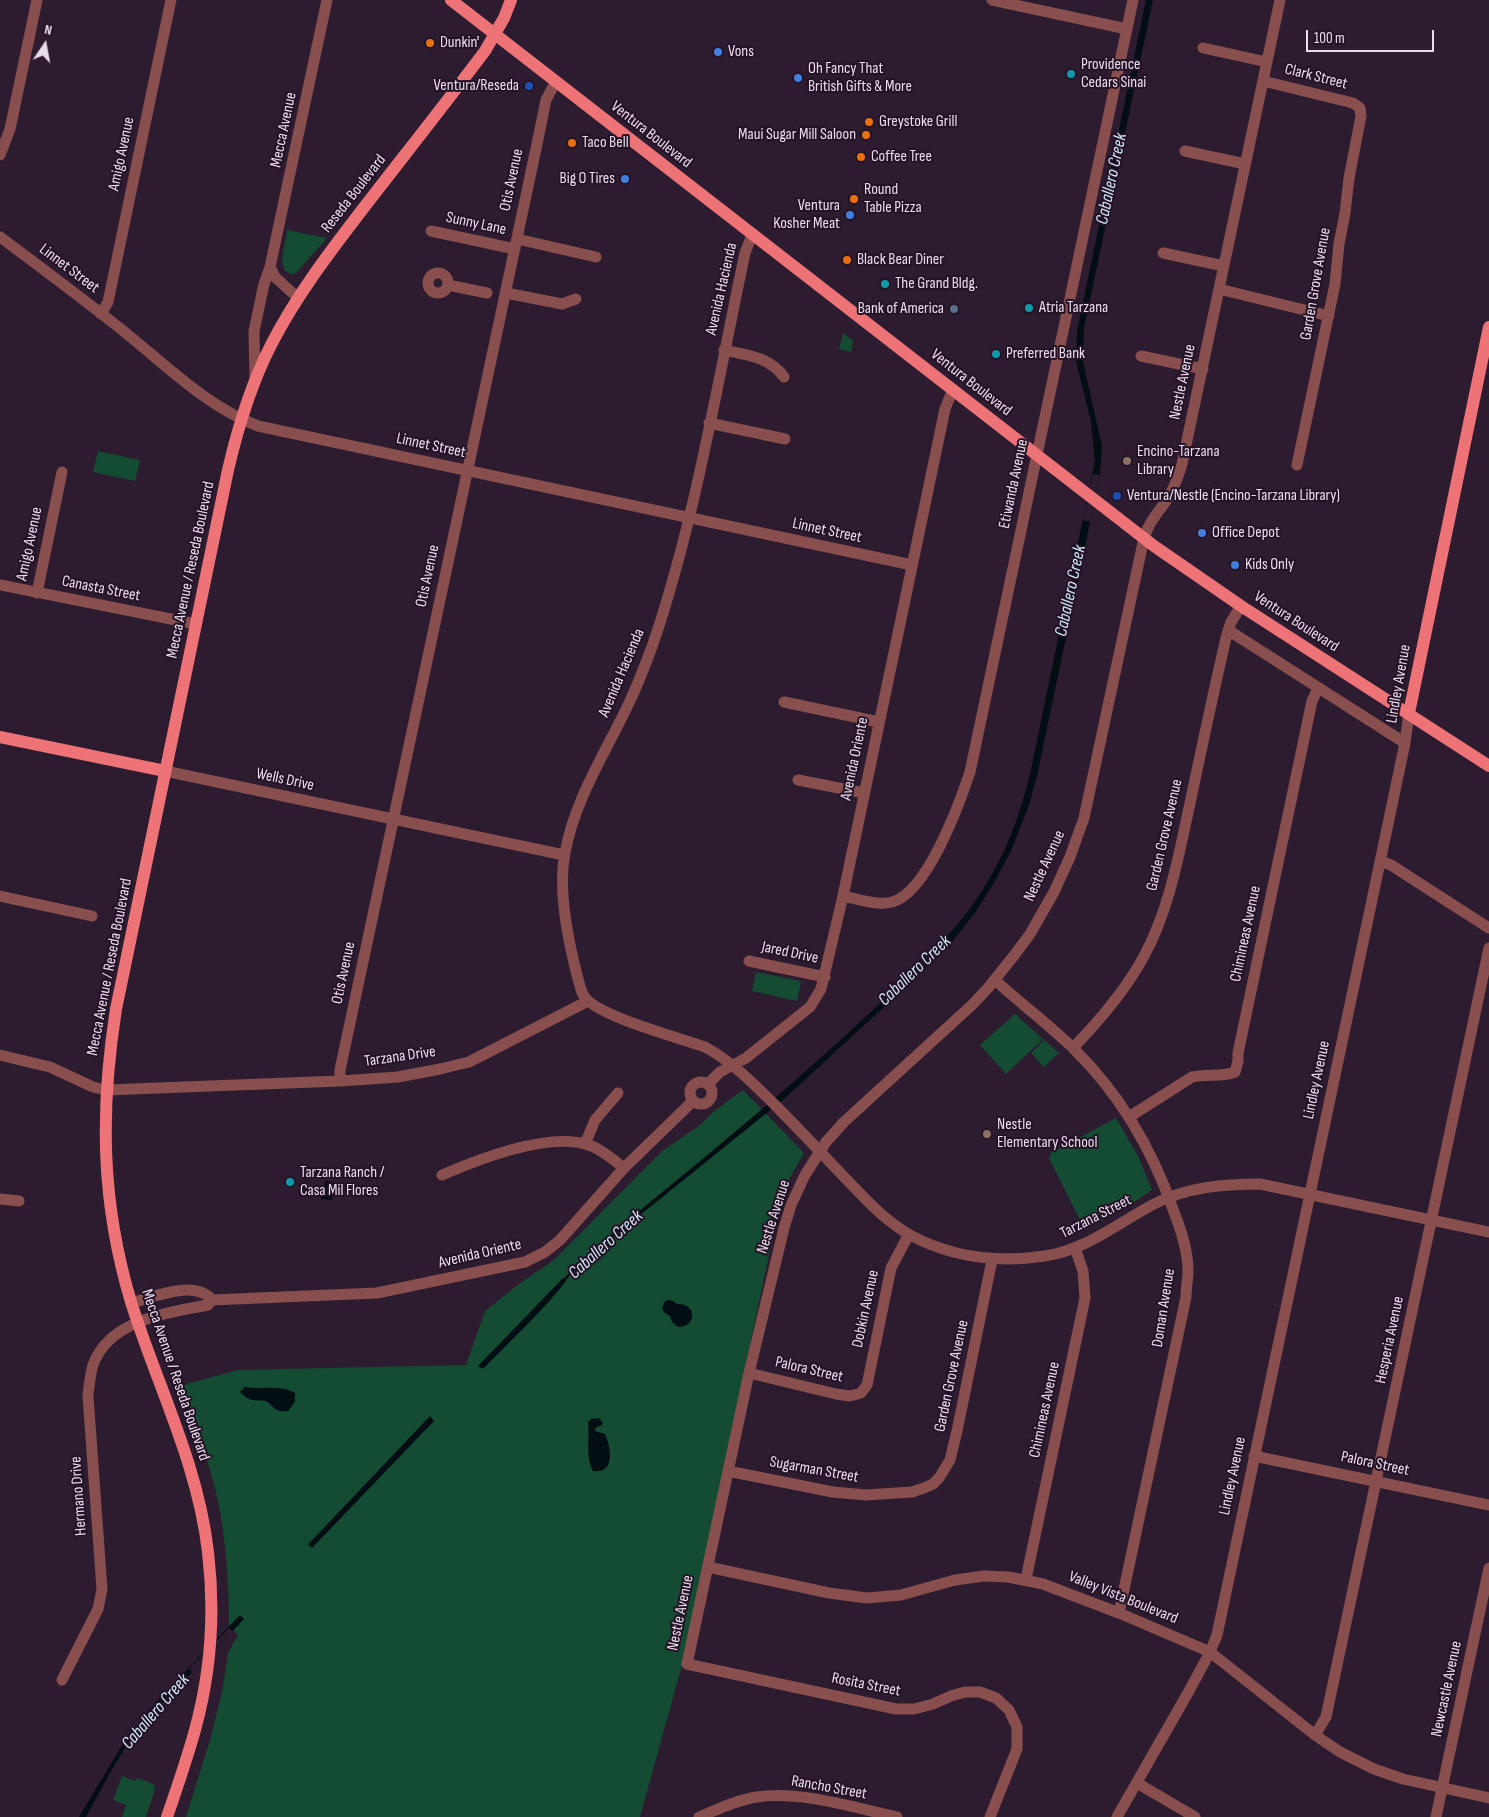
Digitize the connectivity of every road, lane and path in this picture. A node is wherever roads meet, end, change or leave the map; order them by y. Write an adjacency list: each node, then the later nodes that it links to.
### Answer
1 (37, 0): 17 (street)
2 (172, 0): 33 (street, Amigo Avenue)
3 (327, 0): 26 (street, Mecca Avenue)
4 (451, 0): 10 (main road, Ventura Boulevard)
5 (511, 0): 10 (main road, Reseda Boulevard)
6 (992, 0): 9 (street)
7 (1133, 0): 9 (street, Etiwanda Avenue)
8 (1280, 0): 12 (street, Nestle Avenue)
9 (1127, 29): 45 (street, Etiwanda Avenue)
10 (496, 34): 13 (main road, Ventura Boulevard); 31 (main road, Reseda Boulevard)
11 (1203, 48): 12 (street, Clark Street)
12 (1267, 62): 14 (street, Nestle Avenue)
13 (556, 81): 20 (main road, Ventura Boulevard); 22 (street, Otis Avenue)
14 (1262, 81): 15 (street, Clark Street); 18 (street, Nestle Avenue)
15 (1360, 108): 34 (street, Garden Grove Avenue)
16 (1185, 151): 18 (street)
17 (0, 155)
18 (1245, 164): 25 (street, Nestle Avenue)
19 (431, 230): 22 (street, Sunny Lane)
20 (752, 235): 36 (street, Avenida Hacienda); 41 (main road, Ventura Boulevard)
21 (0, 237): 33 (street, Linnet Street)
22 (516, 244): 24 (street, Sunny Lane); 30 (street, Otis Avenue)
23 (1163, 253): 25 (street)
24 (596, 257)
25 (1224, 266): 28 (street, Nestle Avenue)
26 (270, 267): 31 (street); 40 (street, Mecca Avenue)
27 (448, 285): 29 (street)
28 (1219, 289): 34 (street); 38 (street, Nestle Avenue)
29 (487, 293)
30 (506, 293): 32 (street); 47 (street, Otis Avenue)
31 (298, 298): 40 (main road, Reseda Boulevard)
32 (576, 299)
33 (101, 314): 42 (street, Linnet Street)
34 (1329, 316): 46 (street, Garden Grove Avenue)
35 (1489, 328): 59 (main road, Lindley Avenue)
36 (724, 350): 39 (street, Avenida Hacienda); 43 (street, Avenida Hacienda)
37 (1141, 356): 38 (street)
38 (1203, 369): 50 (street, Nestle Avenue)
39 (784, 377)
40 (255, 382): 42 (main road, Reseda Boulevard)
41 (952, 389): 45 (main road, Ventura Boulevard); 51 (street, Avenida Oriente)
42 (241, 419): 47 (street, Linnet Street); 55 (main road, Mecca Avenue / Reseda Boulevard)
43 (709, 423): 44 (street); 49 (street, Avenida Hacienda)
44 (785, 439)
45 (1037, 455): 50 (main road, Ventura Boulevard); 71 (street, Etiwanda Avenue)
46 (1297, 465)
47 (467, 471): 49 (street, Linnet Street); 67 (street, Otis Avenue)
48 (62, 472): 53 (street, Amigo Avenue)
49 (688, 518): 51 (street, Linnet Street); 68 (street, Avenida Hacienda)
50 (1144, 538): 54 (main road, Ventura Boulevard); 77 (street, Nestle Avenue)
51 (912, 565): 60 (street, Avenida Oriente)
52 (0, 585): 53 (street, Canasta Street)
53 (37, 593): 55 (street, Canasta Street)
54 (1241, 606): 56 (street, Garden Grove Avenue); 59 (main road, Ventura Boulevard)
55 (196, 624): 64 (main road, Mecca Avenue / Reseda Boulevard)
56 (1228, 630): 57 (street); 79 (street, Garden Grove Avenue)
57 (1318, 688): 62 (street); 87 (street, Chimineas Avenue)
58 (784, 702): 60 (street)
59 (1409, 713): 62 (street, Lindley Avenue); 63 (main road, Ventura Boulevard)
60 (879, 722): 66 (street, Avenida Oriente)
61 (0, 737): 64 (main road, Wells Drive)
62 (1405, 743): 69 (street, Lindley Avenue)
63 (1489, 766)
64 (165, 771): 67 (street, Wells Drive); 84 (main road, Mecca Avenue / Reseda Boulevard)
65 (798, 780): 66 (street)
66 (864, 794): 71 (street, Avenida Oriente)
67 (393, 819): 68 (street, Wells Drive); 82 (street, Otis Avenue)
68 (564, 855): 78 (street, Avenida Hacienda)
69 (1380, 861): 73 (street); 92 (street, Lindley Avenue)
70 (0, 896): 72 (street)
71 (843, 896): 76 (street, Avenida Oriente)
72 (92, 916)
73 (1489, 928)
74 (1489, 948): 96 (street, Hesperia Avenue)
75 (749, 961): 76 (street, Jared Drive)
76 (824, 977): 81 (street, Avenida Oriente)
77 (995, 980): 79 (street, Doman Avenue); 89 (street, Nestle Avenue)
78 (588, 1001): 81 (street); 82 (street, Tarzana Drive)
79 (1073, 1048): 87 (street, Doman Avenue)
80 (0, 1055): 84 (street, Tarzana Drive)
81 (733, 1065): 83 (street, Avenida Oriente); 89 (street, Tarzana Street)
82 (340, 1081): 84 (street, Tarzana Drive)
83 (708, 1084): 86 (street, Avenida Oriente); 86 (street, Avenida Oriente)
84 (106, 1090): 102 (main road, Mecca Avenue / Reseda Boulevard)
85 (618, 1093): 88 (street)
86 (693, 1101): 90 (street, Avenida Oriente)
87 (1129, 1117): 93 (street, Doman Avenue)
88 (586, 1144): 90 (street); 91 (street)
89 (819, 1151): 98 (street, Tarzana Street); 104 (street, Nestle Avenue)
90 (624, 1168): 101 (street, Avenida Oriente)
91 (442, 1176)
92 (1310, 1194): 93 (street, Tarzana Street); 96 (street, Tarzana Street); 106 (street, Lindley Avenue)
93 (1170, 1197): 99 (street, Tarzana Street); 114 (street, Doman Avenue)
94 (0, 1198): 95 (street)
95 (19, 1201)
96 (1432, 1220): 97 (street, Tarzana Street); 108 (street, Hesperia Avenue)
97 (1489, 1232)
98 (909, 1234): 100 (street, Tarzana Street); 105 (street, Dobkin Avenue)
99 (1075, 1248): 100 (street, Tarzana Street); 113 (street, Chimineas Avenue)
100 (992, 1260): 109 (street, Garden Grove Avenue)
101 (212, 1300): 102 (street, Avenida Oriente); 103 (street, Avenida Oriente)
102 (132, 1303): 103 (main road, Mecca Avenue / Reseda Boulevard)
103 (138, 1323): 117 (street, Hermano Drive); 122 (main road, Mecca Avenue / Reseda Boulevard)
104 (749, 1373): 105 (street, Palora Street); 107 (street, Nestle Avenue)
105 (861, 1393)
106 (1254, 1456): 108 (street, Palora Street); 115 (street, Lindley Avenue)
107 (728, 1471): 109 (street, Sugarman Street); 111 (street, Nestle Avenue)
108 (1376, 1481): 110 (street, Palora Street); 118 (street, Hesperia Avenue)
109 (924, 1488)
110 (1489, 1506)
111 (708, 1567): 113 (street, Valley Vista Boulevard); 116 (street, Nestle Avenue)
112 (1489, 1568): 120 (street, Newcastle Avenue)
113 (1026, 1579): 114 (street, Valley Vista Boulevard)
114 (1119, 1613): 115 (street, Valley Vista Boulevard)
115 (1210, 1652): 118 (street, Valley Vista Boulevard); 119 (street, Lindley Avenue)
116 (687, 1664): 125 (street, Rosita Street)
117 (62, 1680)
118 (1314, 1735): 120 (street, Valley Vista Boulevard)
119 (1137, 1783): 126 (street, Lindley Avenue); 127 (street)
120 (1442, 1788): 121 (street, Valley Vista Boulevard); 128 (street, Newcastle Avenue)
121 (1489, 1798)
122 (167, 1817)
123 (700, 1817): 124 (street, Rancho Street)
124 (897, 1817)
125 (990, 1817)
126 (1117, 1817)
127 (1195, 1817)
128 (1436, 1817)

